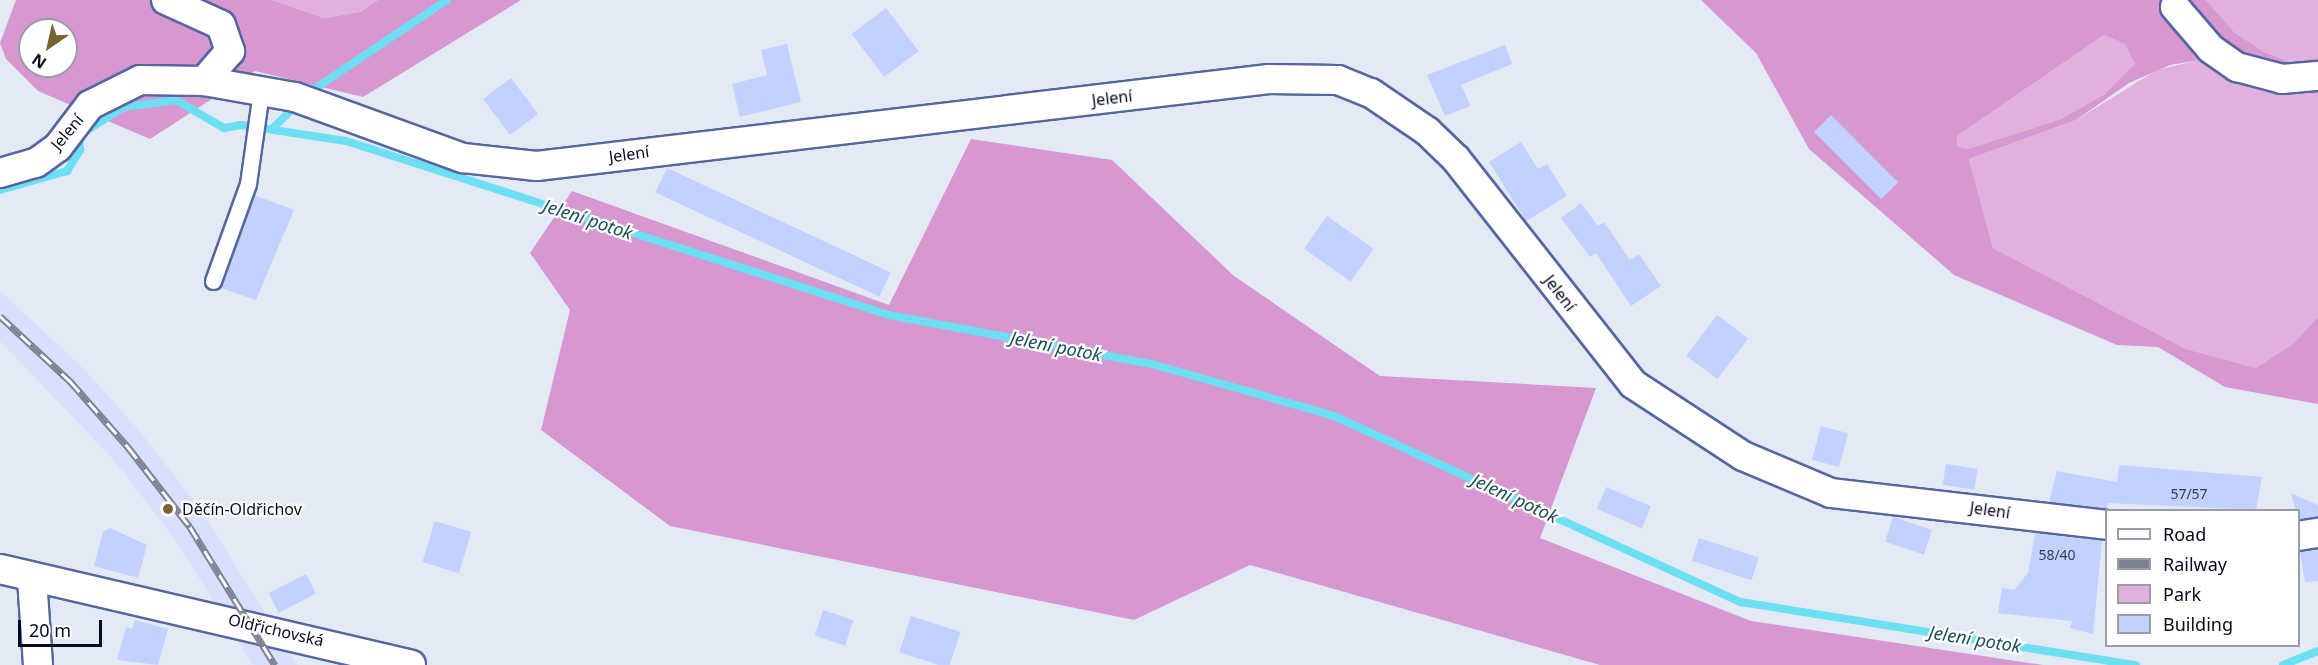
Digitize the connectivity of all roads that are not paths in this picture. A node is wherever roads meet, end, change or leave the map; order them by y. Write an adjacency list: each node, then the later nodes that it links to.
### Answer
1 (166, 0): 4 (street)
2 (2175, 7): 3 (street)
3 (2318, 76)
4 (204, 81): 5 (street, Jelení); 6 (street, Jelení)
5 (259, 104): 7 (lane); 8 (street, Jelení)
6 (0, 173)
7 (213, 281)
8 (2105, 525)
9 (2318, 533): 10 (street)
10 (2300, 536)
11 (0, 569): 12 (street, Oldřichovská)
12 (32, 579): 13 (street); 14 (street, Oldřichovská)
13 (38, 665)
14 (411, 665)

